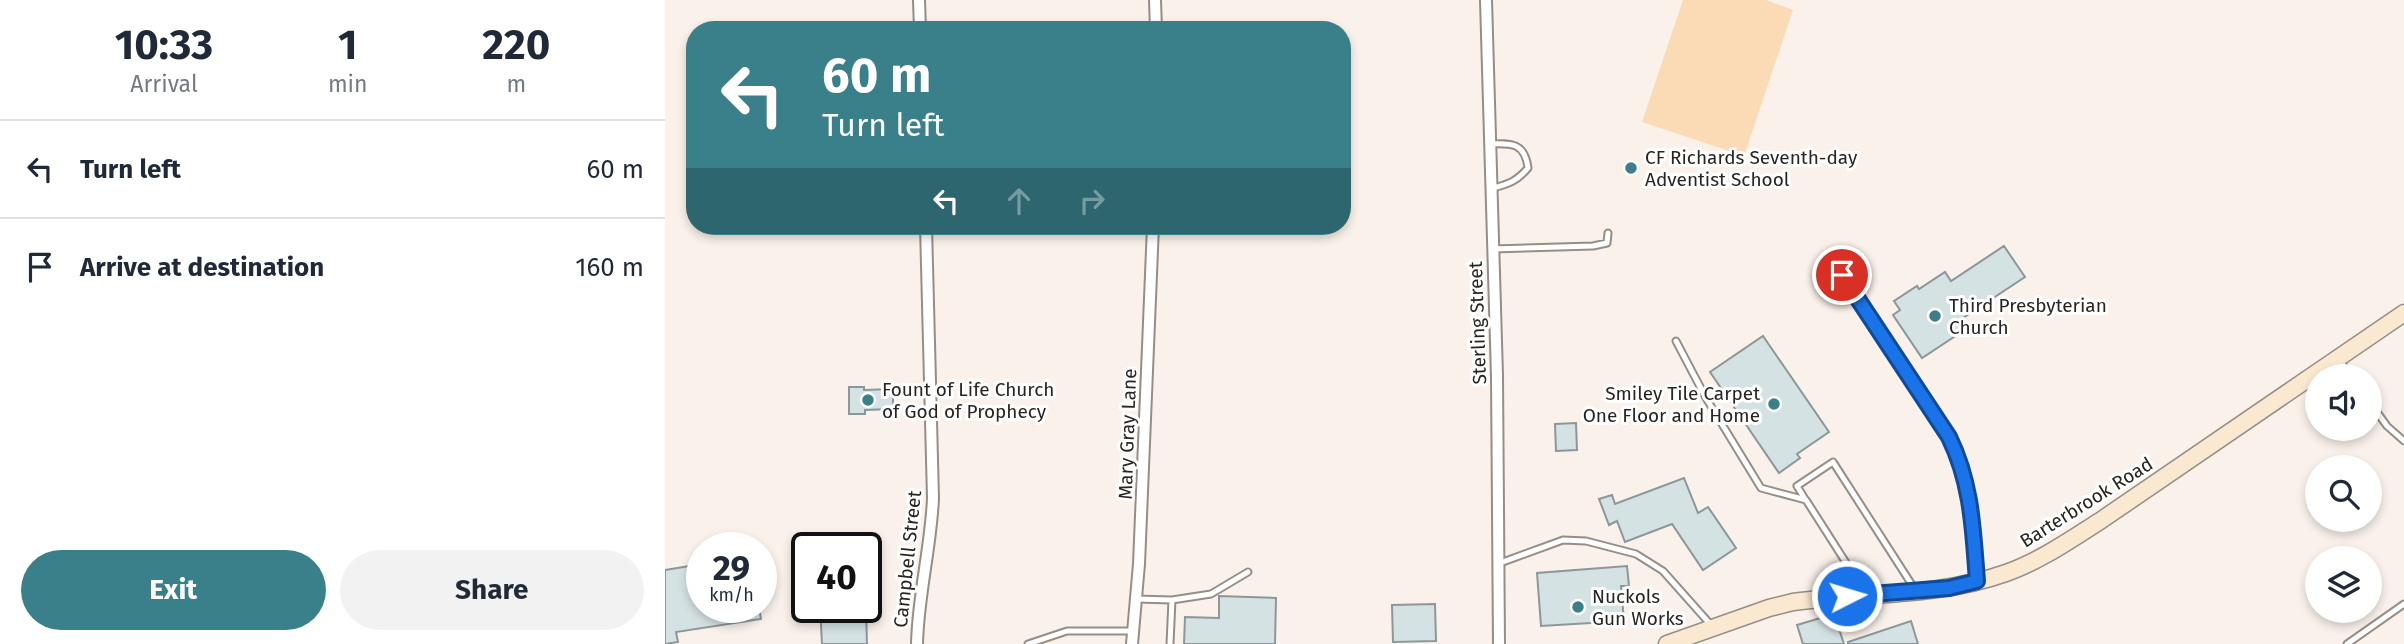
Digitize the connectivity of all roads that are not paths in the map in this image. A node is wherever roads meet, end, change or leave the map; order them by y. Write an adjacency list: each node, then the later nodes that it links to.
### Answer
1 (919, 0): 4 (street)
2 (1155, 0): 5 (street)
3 (1486, 0): 6 (street, Sterling Street)
4 (920, 21)
5 (1156, 21)
6 (1488, 144): 7 (street, Sterling Street); 7 (lane)
7 (1490, 188): 11 (street, Sterling Street)
8 (1608, 233): 11 (lane)
9 (926, 235): 31 (street, Campbell Street)
10 (1153, 235): 25 (street, Mary Gray Lane)
11 (1492, 249): 20 (street, Sterling Street)
12 (1842, 275): 22 (lane)
13 (2404, 313): 15 (street, Barterbrook Road)
14 (1676, 341): 19 (lane)
15 (2338, 358): 16 (lane); 22 (street, Barterbrook Road)
16 (2342, 364)
17 (2382, 418): 18 (lane)
18 (2404, 441)
19 (1806, 500): 23 (lane); 24 (lane)
20 (1497, 564): 28 (lane); 35 (street, Sterling Street)
21 (1248, 572): 26 (lane)
22 (1977, 581): 23 (street, Barterbrook Road)
23 (1916, 590): 24 (street, Barterbrook Road)
24 (1866, 594): 28 (street, Barterbrook Road)
25 (1136, 598): 26 (lane); 29 (street, Mary Gray Lane)
26 (1172, 600): 34 (lane)
27 (2404, 604): 36 (lane)
28 (1713, 627): 30 (street, Barterbrook Road)
29 (1133, 631): 32 (lane); 33 (street, Mary Gray Lane)
30 (1676, 642)
31 (917, 644)
32 (1028, 644)
33 (1132, 644)
34 (1170, 644)
35 (1499, 644)
36 (2347, 644)

